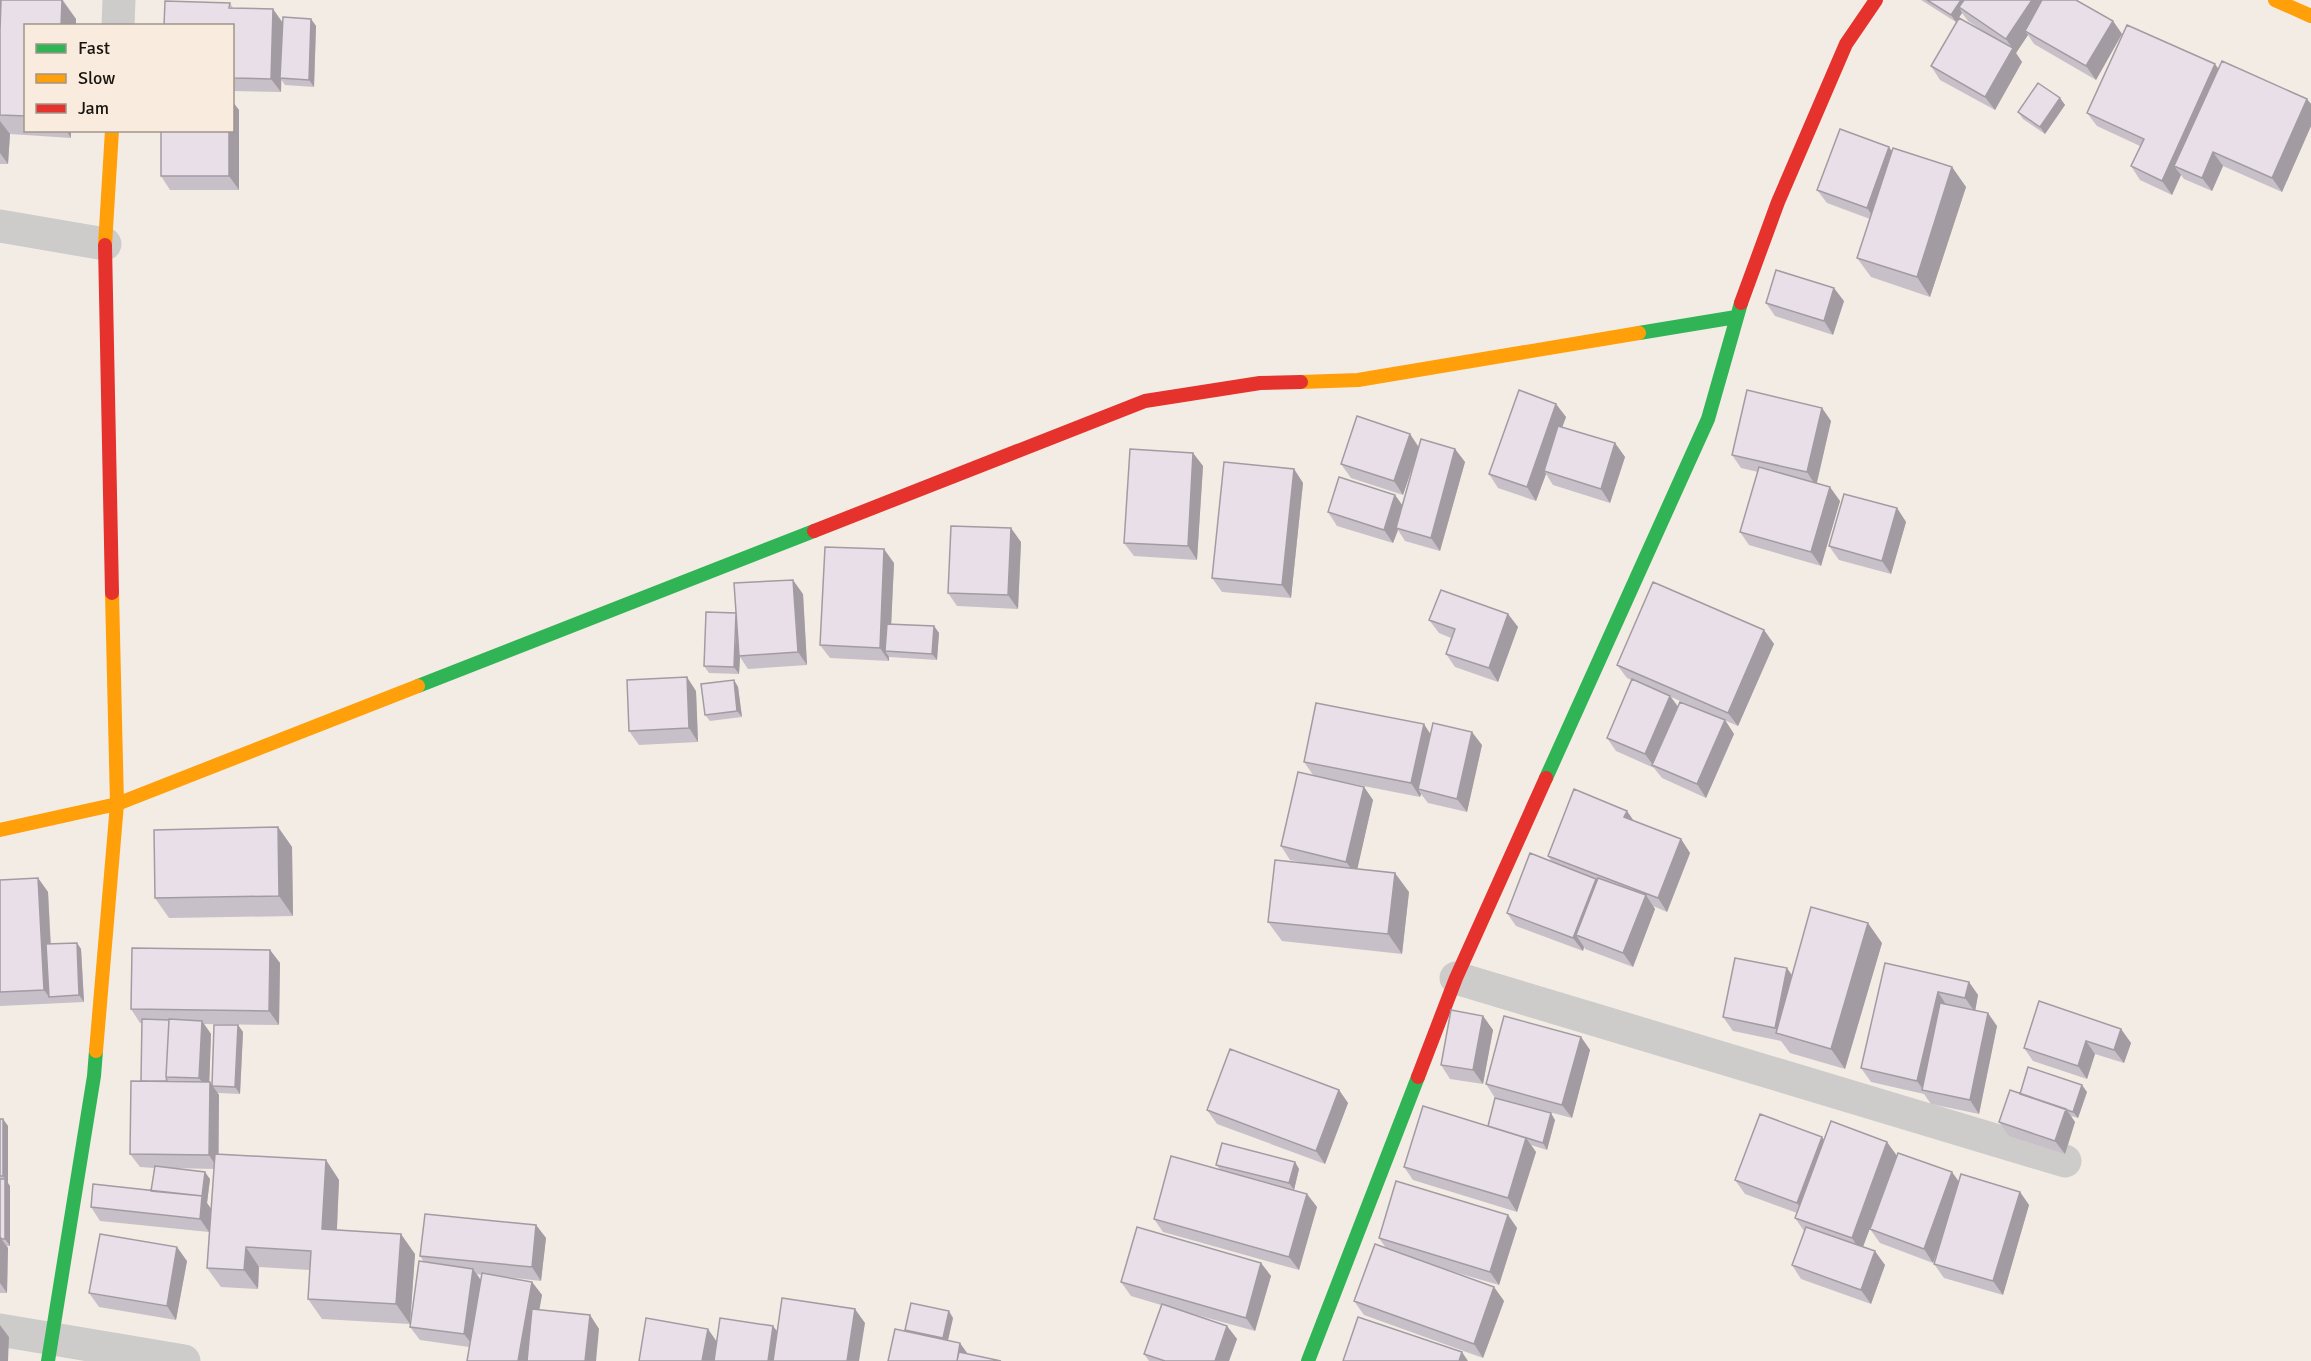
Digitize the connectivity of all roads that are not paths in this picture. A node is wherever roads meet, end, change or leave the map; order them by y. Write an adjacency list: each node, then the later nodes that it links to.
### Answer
1 (119, 0): 5 (street)
2 (1876, 0): 9 (street)
3 (2275, 0): 4 (street)
4 (2311, 16)
5 (118, 24)
6 (112, 132): 8 (street)
7 (0, 226): 8 (street)
8 (105, 244): 10 (street)
9 (1736, 317): 10 (street); 12 (street)
10 (117, 804): 11 (street); 15 (street)
11 (0, 830)
12 (1456, 978): 13 (street); 17 (street)
13 (2066, 1161)
14 (0, 1330): 15 (street)
15 (50, 1349): 16 (street)
16 (184, 1361)
17 (1308, 1361)

